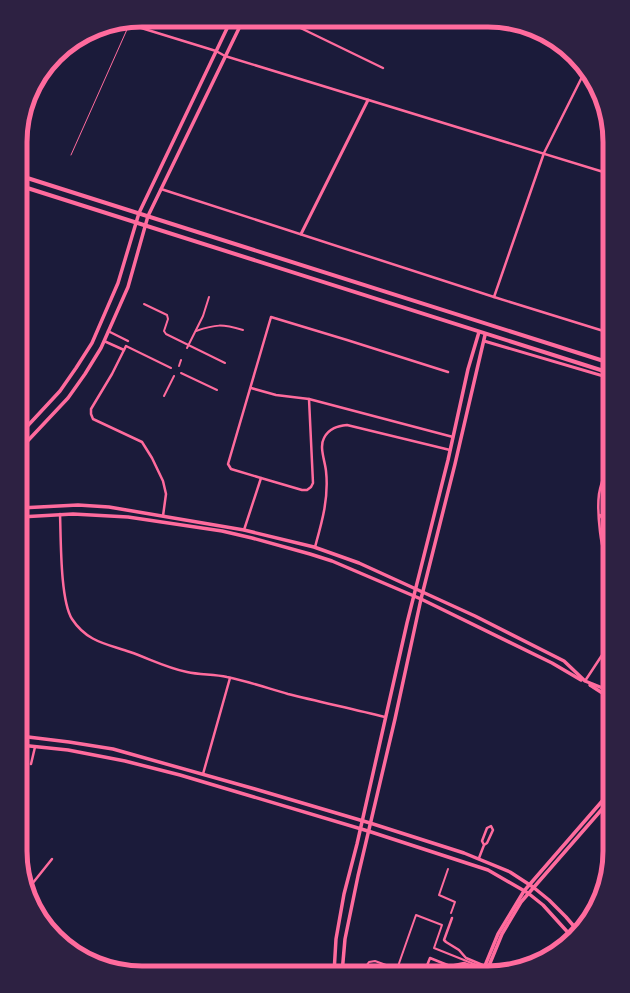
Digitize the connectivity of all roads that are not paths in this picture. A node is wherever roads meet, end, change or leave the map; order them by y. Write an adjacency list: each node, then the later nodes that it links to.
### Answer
1 (137, 27): 6 (street)
2 (228, 27): 6 (main road)
3 (239, 27): 7 (main road)
4 (298, 27): 8 (street)
5 (128, 28): 12 (lane)
6 (216, 51): 7 (street); 17 (main road)
7 (225, 56): 10 (street); 16 (main road)
8 (383, 68)
9 (582, 77): 11 (street)
10 (368, 100): 11 (street); 21 (street)
11 (544, 153): 13 (street); 23 (street)
12 (71, 155)
13 (603, 172)
14 (27, 178): 17 (main road)
15 (27, 188): 19 (main road)
16 (161, 189): 18 (main road); 21 (street)
17 (139, 213): 18 (main road); 19 (main road)
18 (148, 216): 20 (main road); 39 (main road)
19 (136, 222): 20 (main road); 52 (main road)
20 (146, 225): 26 (main road); 29 (main road)
21 (301, 234): 23 (street)
22 (209, 297): 27 (street)
23 (494, 297): 28 (street)
24 (144, 304): 34 (street)
25 (243, 330): 27 (street)
26 (108, 331): 31 (main road); 32 (street)
27 (196, 331): 34 (street)
28 (603, 331)
29 (479, 332): 30 (main road); 53 (main road)
30 (486, 334): 33 (main road); 43 (main road)
31 (104, 341): 37 (street); 54 (main road)
32 (128, 341)
33 (484, 341): 47 (street); 68 (main road)
34 (189, 345): 36 (street); 40 (street)
35 (126, 346): 37 (street); 42 (street)
36 (187, 348)
37 (124, 350): 62 (street)
38 (181, 360): 41 (street)
39 (603, 361)
40 (225, 363)
41 (179, 366)
42 (171, 368)
43 (603, 371)
44 (448, 372): 48 (street)
45 (181, 374): 49 (street)
46 (174, 376): 50 (street)
47 (603, 376)
48 (251, 388): 51 (street); 56 (street)
49 (217, 390)
50 (164, 396)
51 (309, 399): 53 (street); 56 (street)
52 (27, 427)
53 (453, 437): 55 (main road)
54 (27, 442)
55 (450, 450): 65 (street); 67 (main road)
56 (261, 478): 64 (street)
57 (603, 481): 60 (street)
58 (27, 508): 62 (main road)
59 (60, 514): 61 (main road); 69 (main road); 72 (street)
60 (599, 514): 63 (street); 66 (street)
61 (27, 516)
62 (163, 516): 64 (main road)
63 (603, 520)
64 (244, 530): 65 (main road)
65 (314, 548): 67 (main road)
66 (603, 554)
67 (416, 588): 68 (main road); 69 (main road)
68 (423, 592): 70 (main road); 73 (main road)
69 (414, 596): 70 (main road); 76 (main road)
70 (421, 599): 75 (main road); 85 (main road)
71 (603, 654): 73 (street)
72 (230, 678): 76 (street); 81 (street)
73 (585, 681): 74 (main road)
74 (603, 688)
75 (603, 694)
76 (385, 717): 84 (main road)
77 (27, 737): 81 (main road)
78 (27, 745): 79 (main road)
79 (35, 746): 80 (street); 86 (main road)
80 (31, 764)
81 (203, 774): 84 (main road)
82 (603, 800): 93 (main road)
83 (603, 808): 94 (main road)
84 (362, 820): 85 (main road); 86 (main road)
85 (370, 823): 87 (main road); 89 (main road)
86 (360, 829): 87 (main road); 101 (main road)
87 (368, 831): 95 (main road); 102 (main road)
88 (484, 845): 88 (street); 89 (street)
89 (479, 858): 93 (main road)
90 (52, 859): 92 (street)
91 (448, 869): 97 (street)
92 (32, 884)
93 (529, 884): 94 (main road); 95 (main road)
94 (533, 887): 96 (main road); 99 (main road)
95 (524, 891): 96 (main road); 112 (main road)
96 (528, 893): 100 (main road); 113 (main road)
97 (451, 913)
98 (452, 918): 111 (street)
99 (574, 927)
100 (568, 933)
101 (334, 966)
102 (343, 966)
103 (366, 966): 104 (street)
104 (388, 966)
105 (397, 966): 110 (street)
106 (427, 966): 107 (street)
107 (450, 966)
108 (450, 966): 109 (street)
109 (473, 966)
110 (475, 966)
111 (478, 966)
112 (486, 966)
113 (486, 966)

